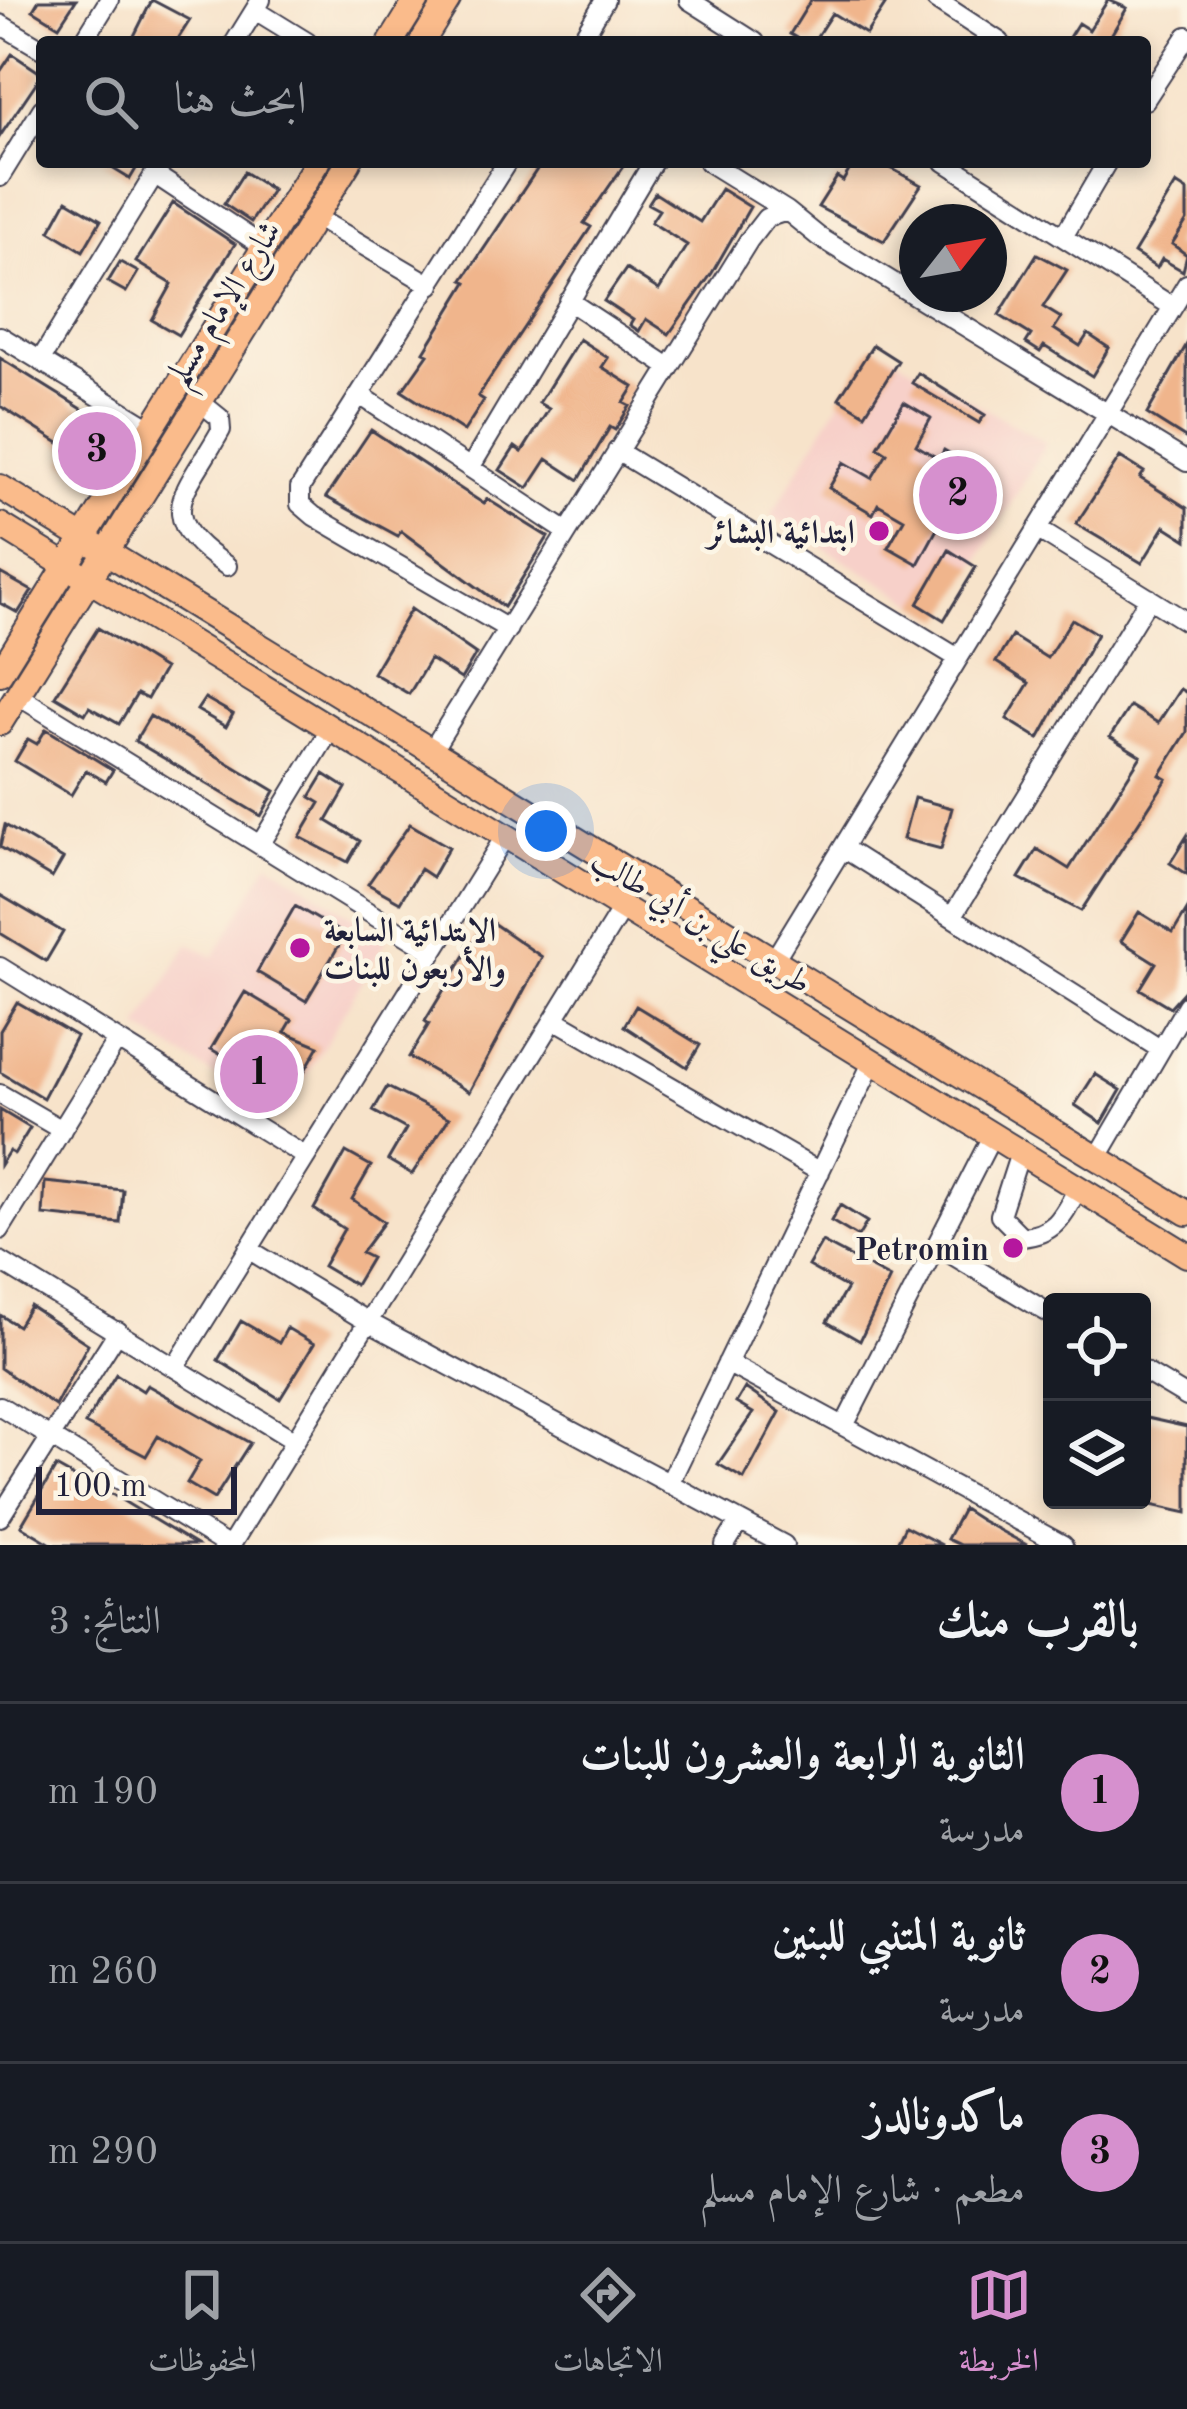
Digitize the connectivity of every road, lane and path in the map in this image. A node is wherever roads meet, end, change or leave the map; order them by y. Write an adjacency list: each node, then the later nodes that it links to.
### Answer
1 (109, 0): 9 (street)
2 (417, 0): 12 (main road)
3 (448, 0): 13 (main road)
4 (605, 0): 14 (street)
5 (688, 0): 15 (street)
6 (936, 0): 16 (street)
7 (258, 5): 10 (street); 11 (street)
8 (0, 24): 18 (street)
9 (87, 36)
10 (240, 36)
11 (300, 36)
12 (395, 36)
13 (426, 36)
14 (584, 36)
15 (745, 36)
16 (991, 36)
17 (1187, 36): 19 (street)
18 (36, 45)
19 (1151, 91)
20 (36, 119): 29 (street)
21 (158, 168): 33 (street); 39 (street)
22 (313, 168): 33 (main road, شارع الإمام مسلم)
23 (345, 168): 31 (main road, شارع الإمام مسلم)
24 (503, 168): 35 (street)
25 (649, 168): 36 (street)
26 (718, 168): 30 (street)
27 (954, 168): 32 (street)
28 (1103, 168): 32 (street)
29 (0, 177)
30 (787, 211): 40 (street); 43 (street)
31 (315, 217): 35 (street); 42 (main road, شارع الإمام مسلم)
32 (1063, 237): 37 (street)
33 (265, 247): 44 (main road, شارع الإمام مسلم)
34 (1187, 284): 37 (street)
35 (431, 285): 41 (street)
36 (569, 302): 40 (street); 47 (street)
37 (1173, 307): 43 (street)
38 (0, 336): 39 (street)
39 (40, 361): 44 (street)
40 (669, 367): 45 (street)
41 (360, 395): 47 (street); 57 (street)
42 (199, 400): 52 (main road, شارع الإمام مسلم); 53 (street)
43 (1108, 414): 46 (street); 50 (street)
44 (152, 429): 52 (main road, شارع الإمام مسلم)
45 (617, 452): 51 (street); 58 (street)
46 (1187, 462)
47 (470, 468): 51 (street)
48 (0, 488): 52 (main road, طريق علي بن أبي طالب)
49 (0, 525): 54 (main road, طريق علي بن أبي طالب)
50 (1037, 529): 55 (street); 58 (street)
51 (567, 532): 57 (street)
52 (93, 546): 54 (main road, شارع الإمام مسلم); 63 (main road, طريق علي بن أبي طالب)
53 (227, 566)
54 (76, 572): 59 (main road, شارع الإمام مسلم); 60 (main road, شارع الإمام مسلم); 62 (main road, طريق علي بن أبي طالب)
55 (1149, 598): 56 (street); 68 (street)
56 (1187, 622)
57 (508, 629): 63 (street)
58 (958, 658): 66 (street)
59 (0, 673)
60 (17, 695): 61 (main road, شارع الإمام مسلم); 65 (street)
61 (0, 723)
62 (330, 730): 64 (main road, طريق علي بن أبي طالب); 65 (street)
63 (430, 752): 70 (main road, طريق علي بن أبي طالب)
64 (504, 838): 67 (main road, طريق علي بن أبي طالب); 69 (street)
65 (260, 845): 69 (street)
66 (843, 848): 68 (street); 70 (street)
67 (621, 910): 73 (street); 76 (main road, طريق علي بن أبي طالب)
68 (952, 917): 75 (street)
69 (433, 952): 81 (street)
70 (774, 960): 82 (main road, طريق علي بن أبي طالب)
71 (1, 969): 74 (street)
72 (1187, 1005): 75 (street)
73 (554, 1019): 83 (street); 92 (street)
74 (117, 1040): 78 (street); 81 (street)
75 (1160, 1049): 82 (street)
76 (872, 1063): 79 (main road, طريق علي بن أبي طالب); 83 (street)
77 (0, 1094): 78 (street)
78 (62, 1130): 86 (street)
79 (992, 1136): 80 (main road, طريق علي بن أبي طالب); 87 (street)
80 (1020, 1153): 84 (main road, طريق علي بن أبي طالب); 84 (street)
81 (306, 1156): 88 (street)
82 (1098, 1156): 85 (main road, طريق علي بن أبي طالب)
83 (820, 1172): 94 (street)
84 (1078, 1188): 89 (main road, طريق علي بن أبي طالب)
85 (1187, 1214)
86 (0, 1230)
87 (937, 1245): 91 (street); 99 (street)
88 (248, 1249): 92 (street); 95 (street)
89 (1187, 1255)
90 (0, 1261): 93 (street)
91 (1043, 1310)
92 (368, 1322): 101 (street); 102 (street)
93 (118, 1331): 95 (street); 100 (street)
94 (728, 1363): 99 (street); 102 (street)
95 (176, 1366): 101 (street)
96 (1151, 1375): 97 (street)
97 (1187, 1397)
98 (0, 1406): 100 (street)
99 (844, 1426): 108 (street)
100 (49, 1436): 103 (street); 105 (street)
101 (295, 1441): 105 (street)
102 (669, 1484): 104 (street)
103 (0, 1516)
104 (739, 1522): 106 (street); 107 (street)
105 (228, 1545)
106 (725, 1545)
107 (784, 1545)
108 (1063, 1545)

